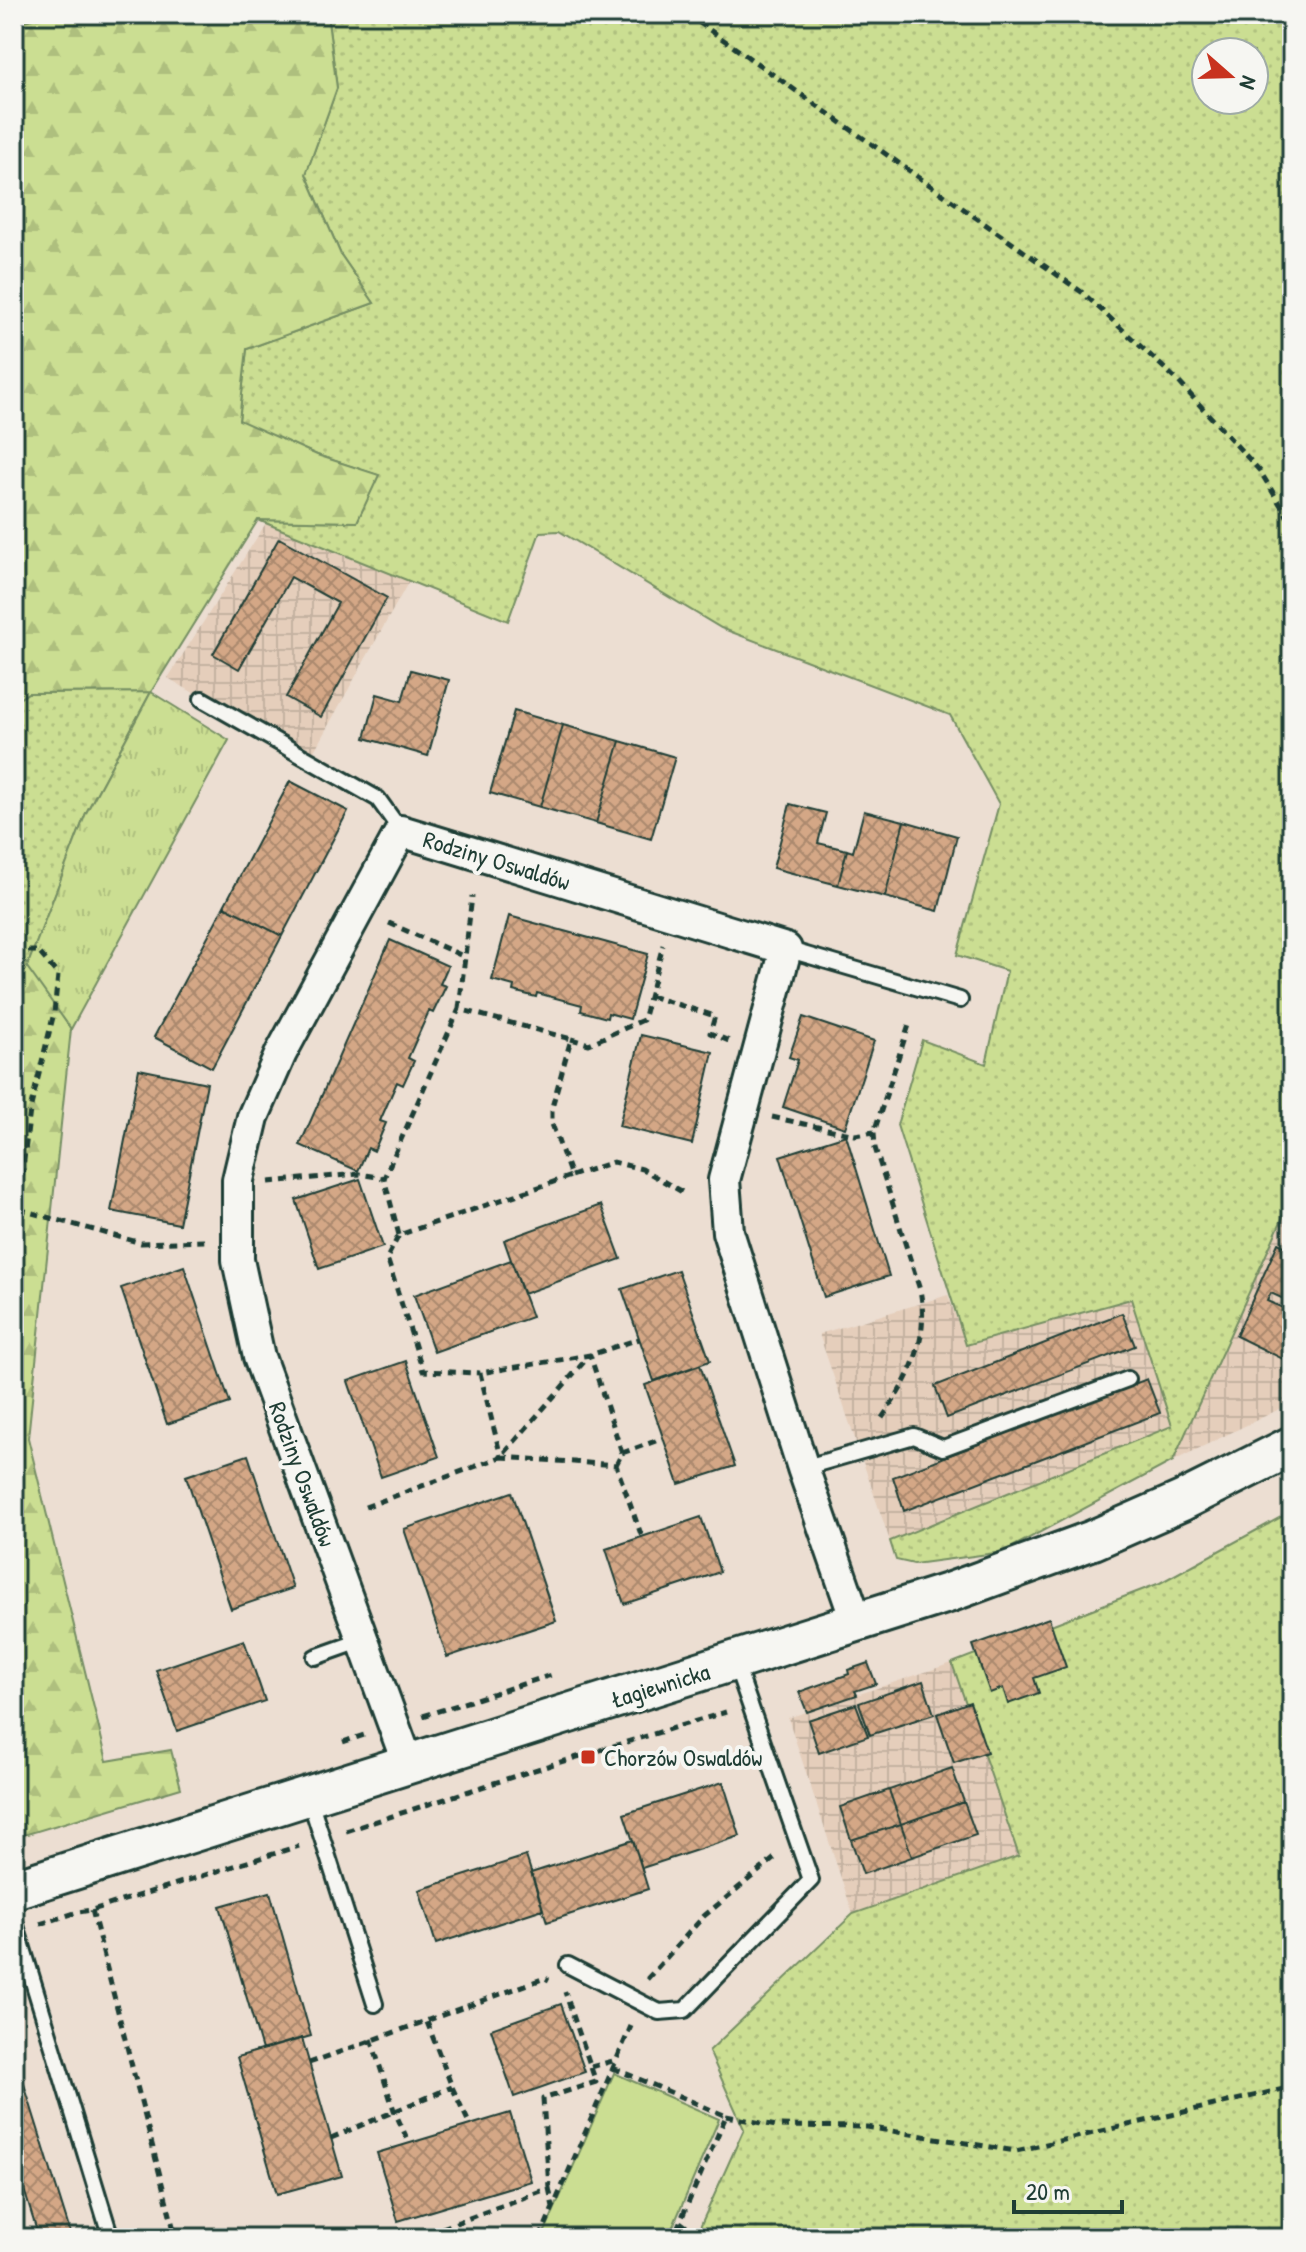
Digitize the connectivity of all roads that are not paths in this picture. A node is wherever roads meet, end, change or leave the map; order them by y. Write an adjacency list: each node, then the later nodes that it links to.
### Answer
1 (202, 699): 2 (lane)
2 (401, 831): 3 (street, Rodziny Oswaldów); 9 (street, Rodziny Oswaldów)
3 (786, 949): 4 (lane); 7 (street)
4 (960, 1000)
5 (1128, 1379): 7 (lane)
6 (1292, 1446): 8 (street, Łagiewnicka)
7 (803, 1468): 8 (street)
8 (857, 1623): 11 (street, Łagiewnicka)
9 (364, 1640): 10 (lane); 12 (street, Rodziny Oswaldów)
10 (315, 1657)
11 (735, 1661): 12 (street, Łagiewnicka); 16 (lane)
12 (408, 1764): 13 (street, Łagiewnicka)
13 (309, 1796): 14 (street, Łagiewnicka); 17 (lane)
14 (14, 1889)
15 (14, 1919): 18 (lane)
16 (568, 1965)
17 (375, 2004)
18 (111, 2238)

